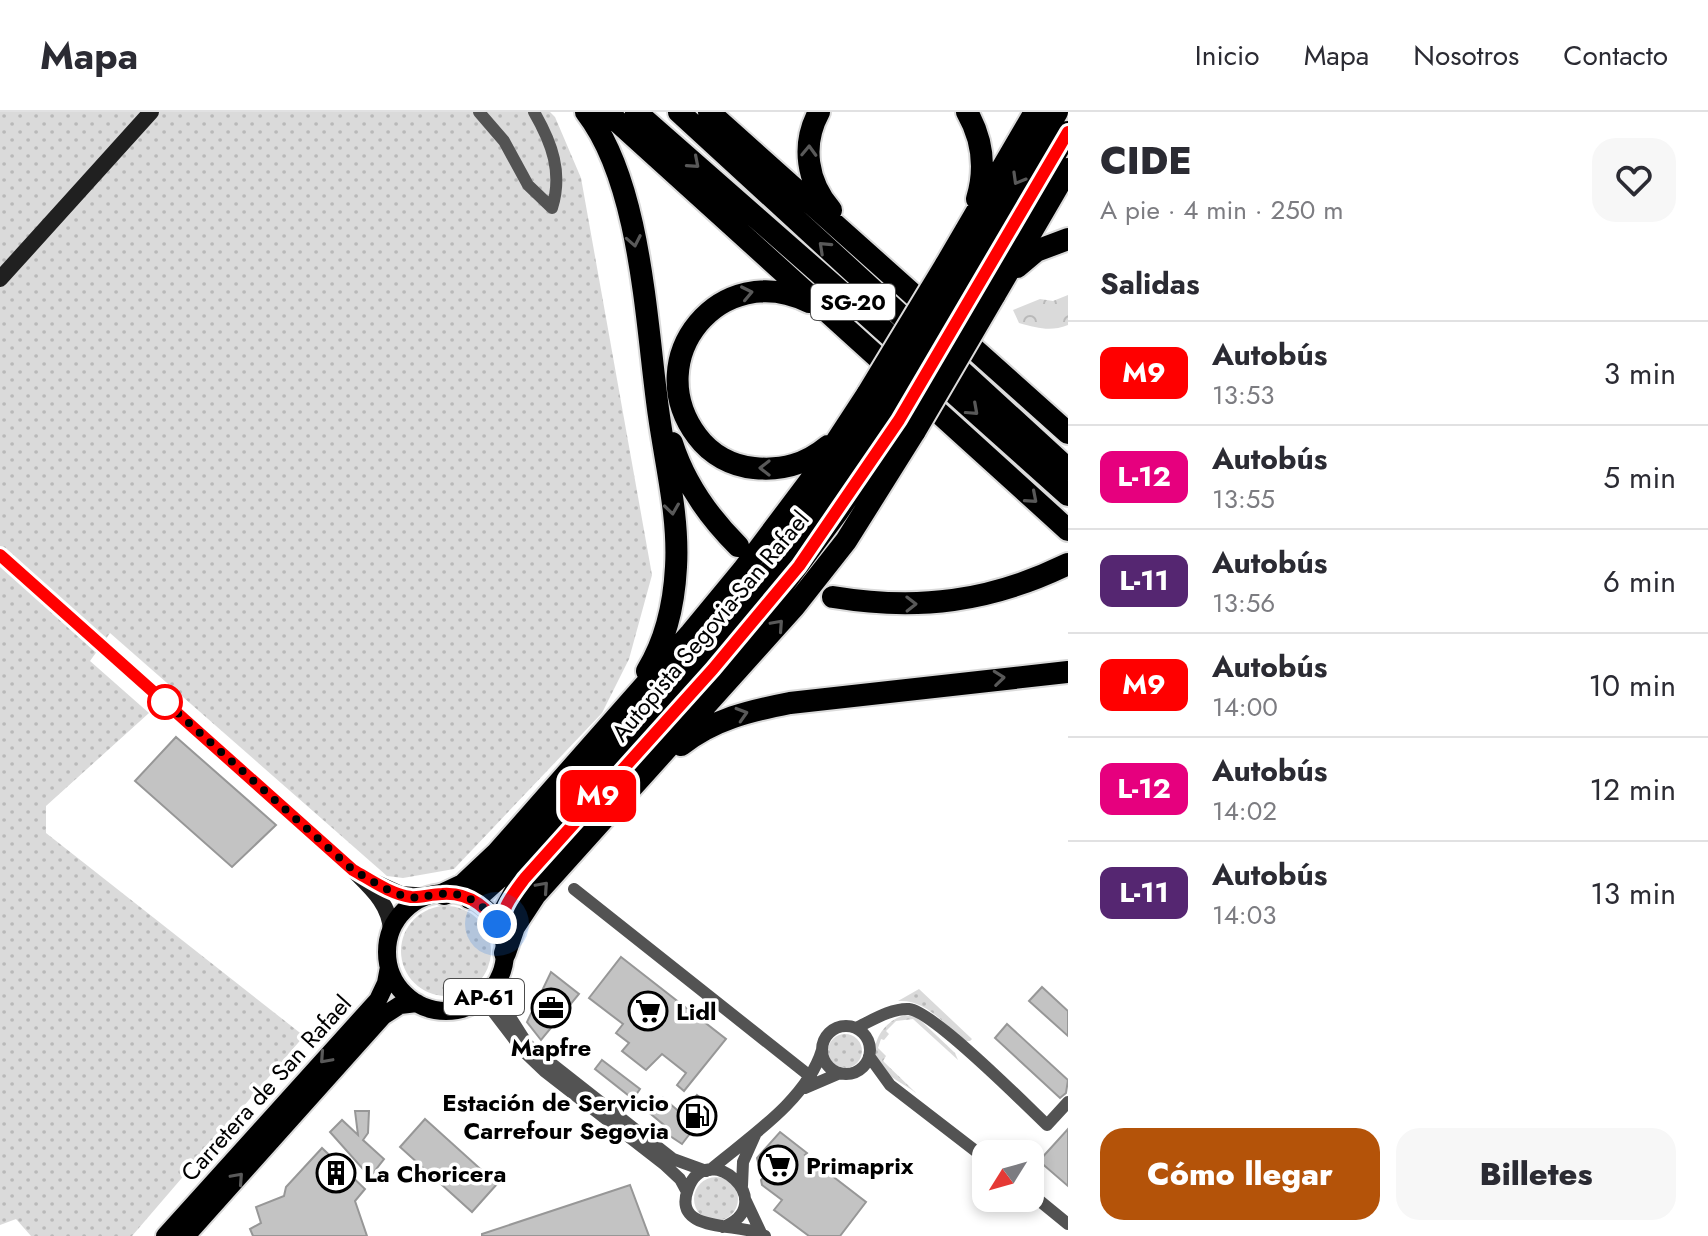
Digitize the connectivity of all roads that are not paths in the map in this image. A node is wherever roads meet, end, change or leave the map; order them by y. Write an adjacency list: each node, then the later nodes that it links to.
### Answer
1 (151, 112): 18 (main road)
2 (479, 112): 3 (street)
3 (534, 112)
4 (586, 112): 20 (highway, one-way to 20)
5 (607, 112): 21 (highway)
6 (636, 112): 28 (highway, SG-20, one-way to 28)
7 (679, 112): 27 (highway, SG-20, one-way to 7)
8 (709, 112): 17 (highway)
9 (819, 112): 17 (highway, one-way to 9)
10 (967, 112): 16 (highway)
11 (1035, 112): 16 (highway)
12 (1057, 112): 19 (highway, Autopista Segovia-San Rafael / AP-61, one-way to 19)
13 (1068, 132): 19 (highway, Autopista Segovia-San Rafael / AP-61)
14 (1068, 169): 19 (highway)
15 (1068, 239): 19 (highway)
16 (959, 240): 19 (highway)
17 (877, 262): 22 (highway)
18 (0, 279)
19 (970, 281): 23 (highway, Autopista Segovia-San Rafael / AP-61, bridge); 23 (highway, bridge)
20 (646, 321): 30 (highway); 35 (highway, one-way to 35)
21 (850, 333): 25 (highway, one-way to 21); 29 (highway, one-way to 29)
22 (1012, 383): 24 (highway); 26 (highway)
23 (892, 413): 25 (highway); 36 (highway, one-way to 23); 40 (highway, Autopista Segovia-San Rafael / AP-61); 42 (highway, Autopista Segovia-San Rafael / AP-61)
24 (1068, 414)
25 (852, 418): 35 (highway)
26 (1068, 433)
27 (1068, 469)
28 (1068, 495)
29 (1068, 530)
30 (738, 546)
31 (0, 555): 37 (main road)
32 (1061, 567): 33 (highway, one-way to 32)
33 (833, 597)
34 (1068, 672): 36 (highway, one-way to 34)
35 (611, 726): 39 (highway)
36 (651, 767): 42 (highway, one-way to 36)
37 (353, 870): 39 (main road); 41 (main road)
38 (574, 889): 52 (street)
39 (436, 895): 40 (main road); 41 (main road)
40 (470, 898): 42 (main road)
41 (391, 931): 43 (main road)
42 (503, 943): 44 (main road, AP-61)
43 (389, 965): 45 (main road, AP-61); 65 (main road, Carretera de San Rafael, one-way to 65)
44 (495, 985): 46 (main road, AP-61); 58 (street)
45 (417, 1003): 46 (main road, AP-61); 66 (main road, Carretera de San Rafael, one-way to 45)
46 (471, 1005): 59 (street)
47 (889, 1013): 48 (street); 50 (street); 55 (street)
48 (856, 1028): 49 (street); 50 (street)
49 (822, 1050): 51 (street); 52 (street)
50 (869, 1052): 51 (street); 53 (street)
51 (846, 1073): 53 (street); 54 (street)
52 (811, 1077): 54 (street)
53 (890, 1085): 57 (street)
54 (802, 1089): 56 (street)
55 (1068, 1102)
56 (762, 1126): 58 (street); 60 (street)
57 (972, 1148)
58 (708, 1171): 59 (street); 60 (street)
59 (687, 1192): 63 (street)
60 (743, 1192): 63 (street); 64 (street)
61 (1044, 1204): 62 (street)
62 (1068, 1224)
63 (723, 1227): 64 (street)
64 (763, 1234)
65 (165, 1236)
66 (186, 1236)

